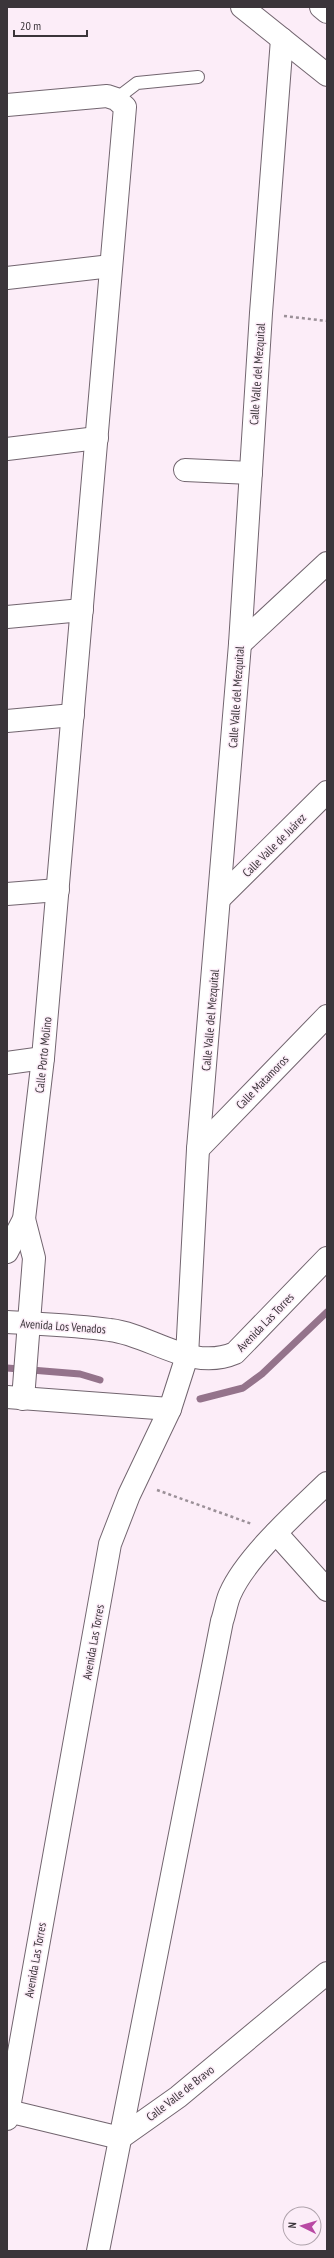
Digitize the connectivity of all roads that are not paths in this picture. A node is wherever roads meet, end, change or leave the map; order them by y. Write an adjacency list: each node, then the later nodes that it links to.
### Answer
1 (242, 7): 4 (street)
2 (321, 7): 3 (street)
3 (327, 12)
4 (282, 39): 5 (street); 14 (street, Calle Valle del Mezquital)
5 (327, 75)
6 (198, 77): 7 (lane)
7 (116, 99): 8 (street); 9 (street, Calle Porto Molino)
8 (7, 105)
9 (111, 266): 10 (street); 11 (street, Calle Porto Molino)
10 (7, 278)
11 (96, 438): 12 (street); 16 (street, Calle Porto Molino)
12 (7, 449)
13 (184, 470): 14 (street)
14 (251, 473): 18 (street, Calle Valle del Mezquital)
15 (327, 563): 18 (street)
16 (82, 610): 17 (street); 19 (street, Calle Porto Molino)
17 (7, 617)
18 (240, 644): 24 (street, Calle Valle del Mezquital)
19 (73, 715): 20 (street); 22 (street, Calle Porto Molino)
20 (7, 721)
21 (327, 792): 24 (street, Calle Valle de Juárez)
22 (58, 890): 23 (street); 26 (street, Calle Porto Molino)
23 (7, 894)
24 (220, 898): 28 (street, Calle Valle del Mezquital)
25 (327, 1016): 28 (street, Calle Matamoros)
26 (44, 1058): 27 (street); 29 (street, Calle Porto Molino)
27 (7, 1063)
28 (198, 1149): 34 (street, Calle Valle del Mezquital)
29 (24, 1219): 30 (street, Calle Porto Molino); 33 (street, Calle Porto Molino)
30 (7, 1252)
31 (327, 1258): 34 (street, Avenida Las Torres)
32 (7, 1322): 33 (street, Avenida Los Venados)
33 (29, 1324): 34 (street, Avenida Los Venados); 35 (street, Calle Porto Molino)
34 (187, 1356): 36 (street, Avenida Las Torres)
35 (18, 1392): 36 (street)
36 (170, 1409): 41 (street, Avenida Las Torres)
37 (327, 1483): 38 (street)
38 (276, 1533): 39 (street); 42 (street)
39 (327, 1590)
40 (327, 1973): 42 (street, Calle Valle de Bravo)
41 (8, 2115): 42 (street)
42 (120, 2138): 43 (street)
43 (98, 2251)

